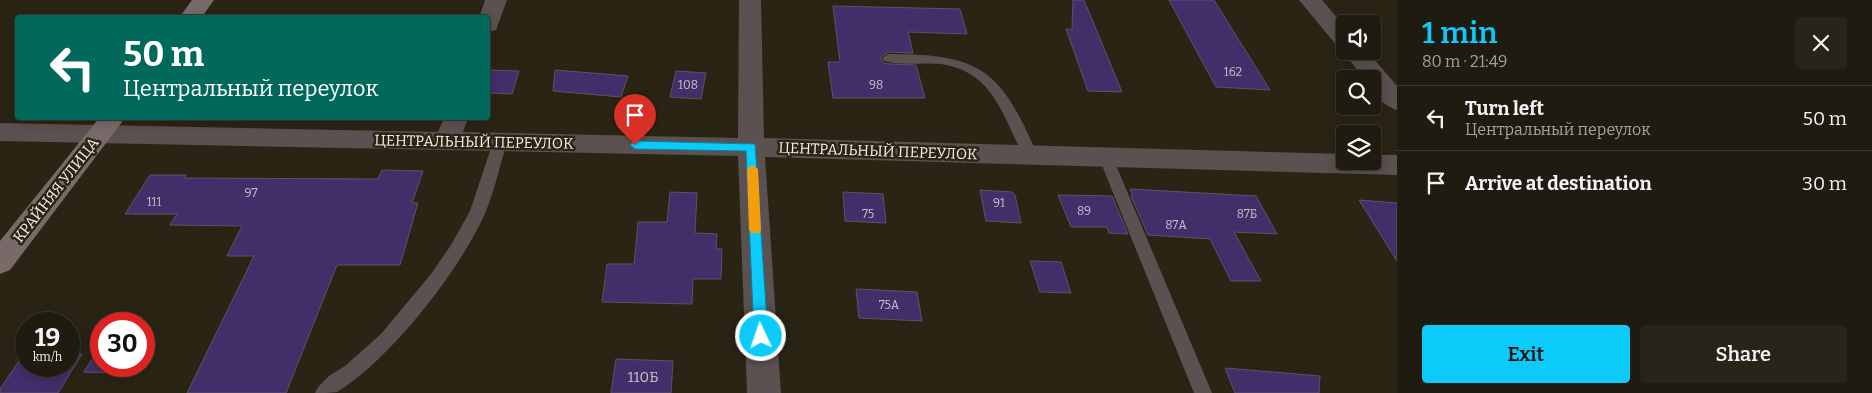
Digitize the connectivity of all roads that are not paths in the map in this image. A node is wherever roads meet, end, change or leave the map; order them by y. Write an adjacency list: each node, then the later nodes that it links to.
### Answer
1 (204, 0): 5 (main road)
2 (496, 0): 6 (street)
3 (750, 0): 16 (street)
4 (1310, 0): 7 (street)
5 (192, 15)
6 (490, 19)
7 (1336, 30)
8 (888, 58): 17 (lane)
9 (1362, 60): 10 (street)
10 (1397, 102)
11 (455, 120): 14 (street)
12 (106, 126): 13 (street, ЦЕНТРАЛЬНЫЙ ПЕРЕУЛОК); 14 (street, ЦЕНТРАЛЬНЫЙ ПЕРЕУЛОК); 20 (main road, КРАЙНЯЯ УЛИЦА)
13 (0, 132)
14 (447, 142): 15 (street, ЦЕНТРАЛЬНЫЙ ПЕРЕУЛОК)
15 (500, 142): 16 (street, ЦЕНТРАЛЬНЫЙ ПЕРЕУЛОК); 21 (lane)
16 (751, 147): 17 (street, ЦЕНТРАЛЬНЫЙ ПЕРЕУЛОК); 22 (street)
17 (1031, 156): 18 (street, ЦЕНТРАЛЬНЫЙ ПЕРЕУЛОК)
18 (1106, 158): 19 (street, ЦЕНТРАЛЬНЫЙ ПЕРЕУЛОК); 23 (lane)
19 (1397, 165)
20 (0, 262)
21 (324, 393)
22 (764, 393)
23 (1203, 393)

